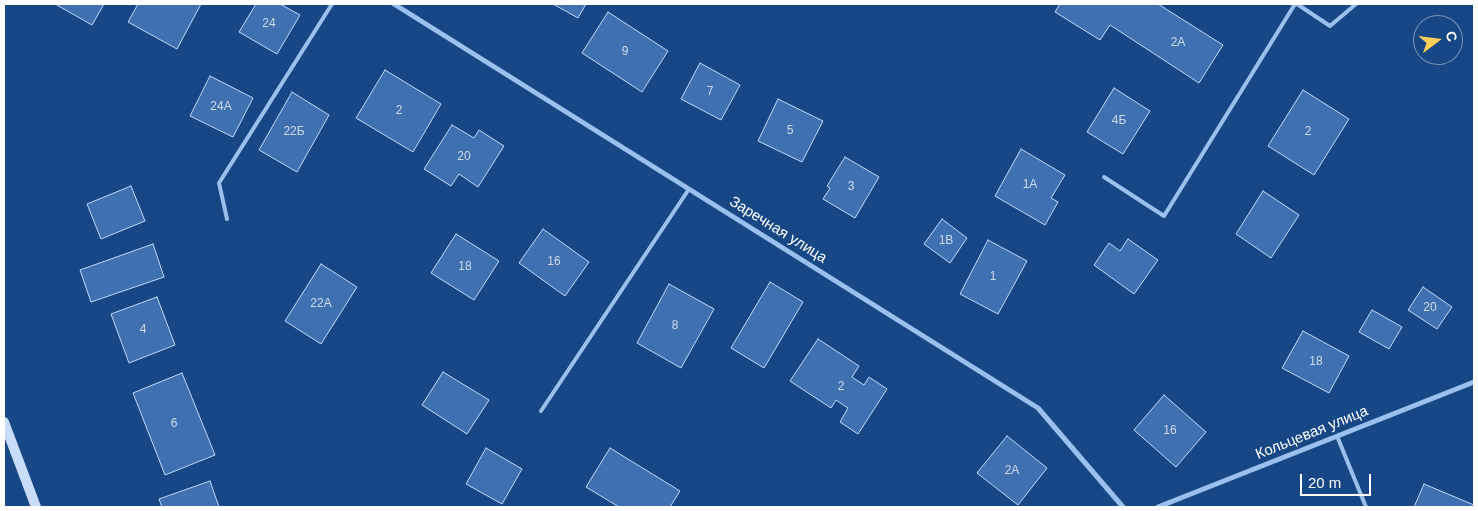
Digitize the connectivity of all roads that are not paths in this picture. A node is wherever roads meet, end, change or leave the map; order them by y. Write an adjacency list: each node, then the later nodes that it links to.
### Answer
1 (332, 4): 7 (lane)
2 (394, 4): 6 (street, Заречная улица)
3 (1296, 4): 4 (lane); 5 (lane)
4 (1356, 4)
5 (1104, 177)
6 (690, 189): 9 (lane); 13 (street, Заречная улица)
7 (227, 219)
8 (1474, 382): 11 (street, Кольцевая улица)
9 (541, 411)
10 (4, 422): 12 (street)
11 (1338, 436): 14 (street, Кольцевая улица); 15 (lane)
12 (36, 507)
13 (1123, 507)
14 (1158, 507)
15 (1366, 507)

